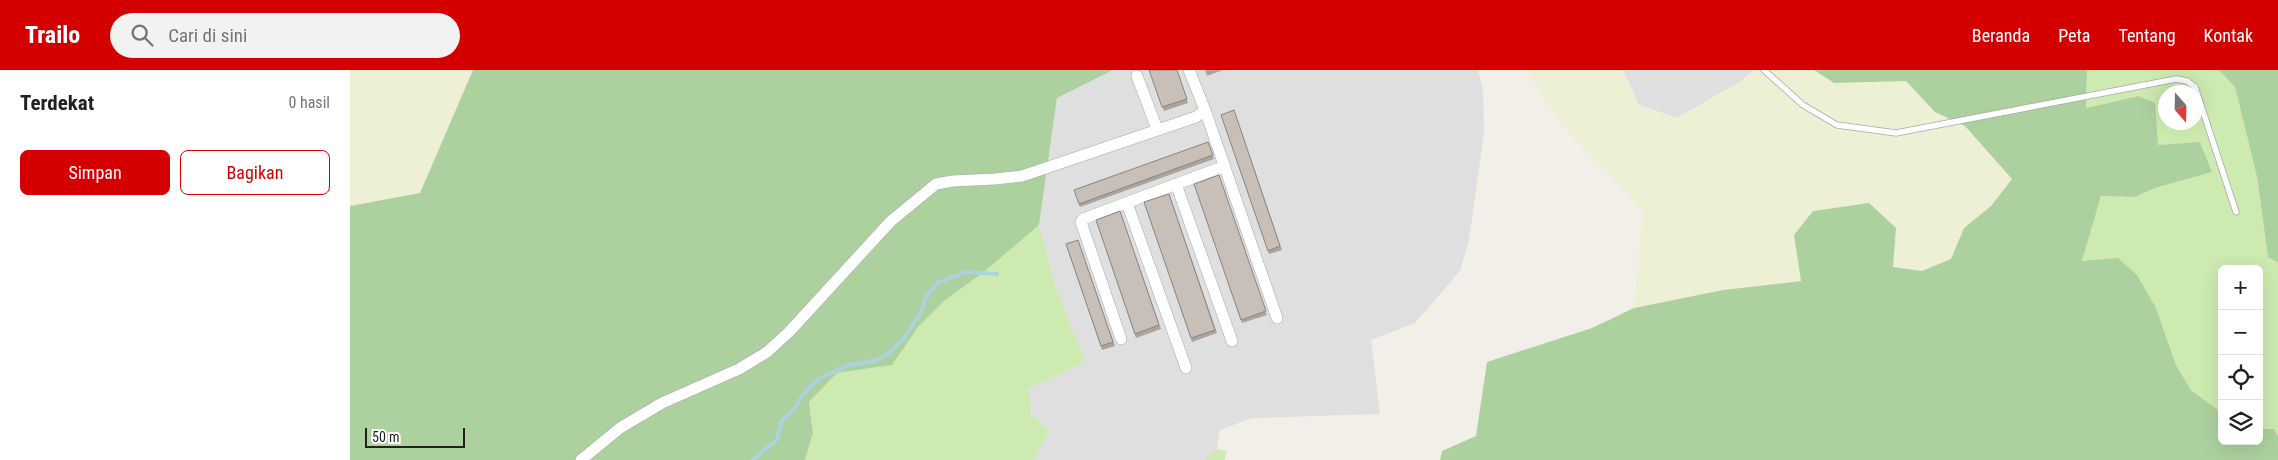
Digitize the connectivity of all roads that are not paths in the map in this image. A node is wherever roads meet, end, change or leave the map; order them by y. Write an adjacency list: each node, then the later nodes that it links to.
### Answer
1 (1189, 70): 4 (street)
2 (1764, 70): 9 (lane)
3 (1137, 76): 5 (street)
4 (1205, 110): 5 (street); 6 (street)
5 (1157, 129): 14 (street)
6 (1225, 166): 7 (street); 10 (street)
7 (1176, 184): 8 (street); 12 (street)
8 (1127, 203): 11 (street); 13 (street)
9 (2236, 212)
10 (1277, 318)
11 (1122, 339)
12 (1232, 341)
13 (1186, 368)
14 (581, 460)

